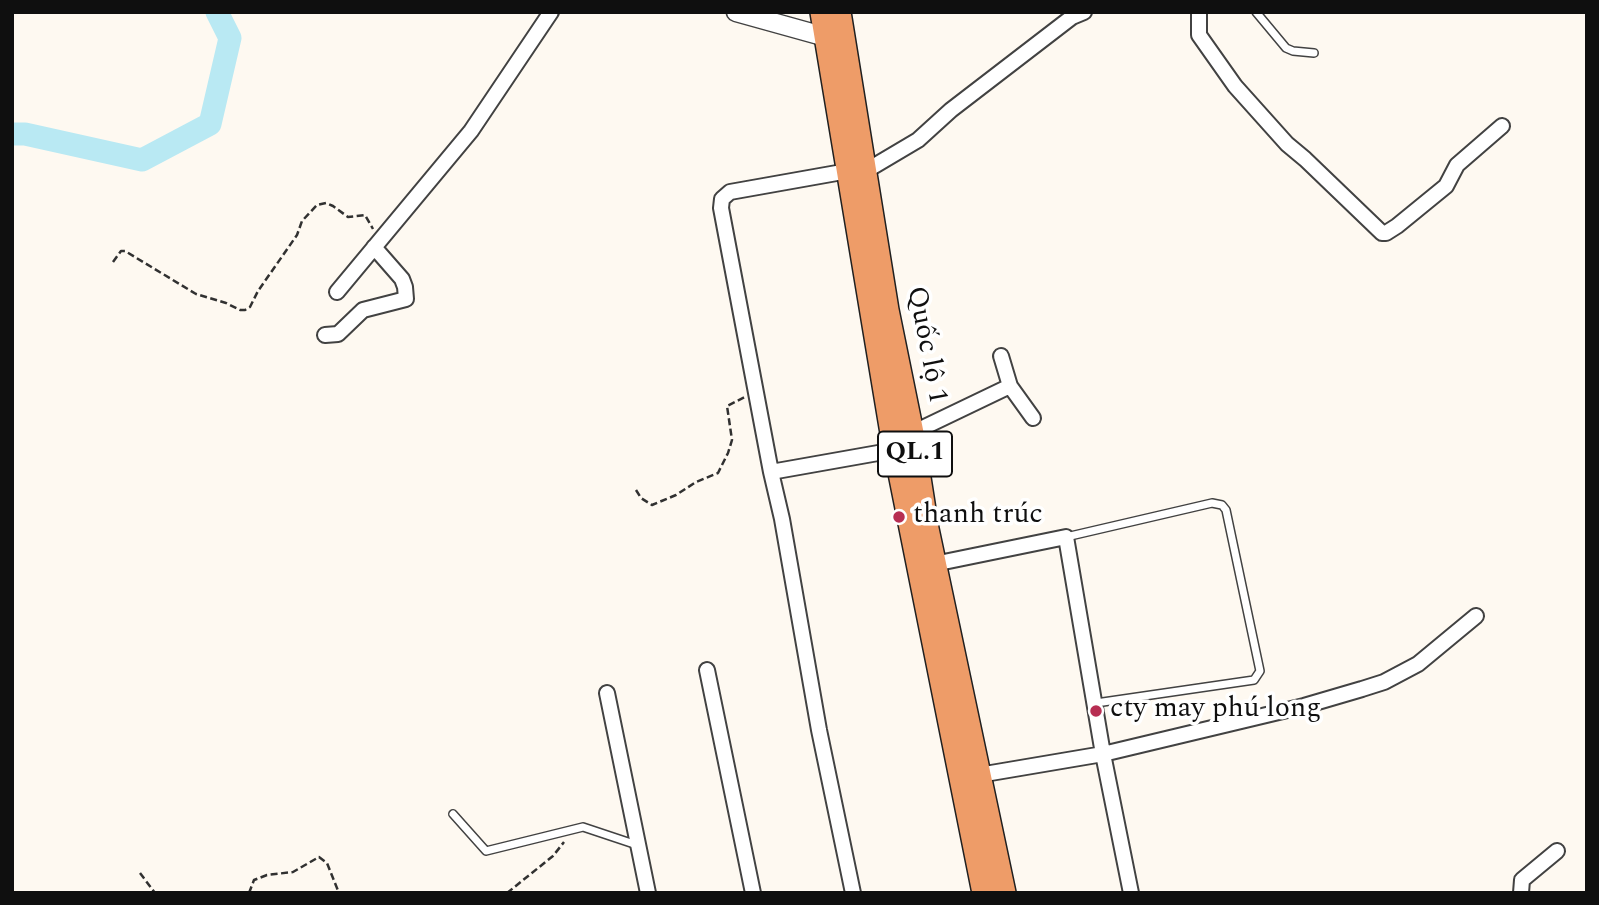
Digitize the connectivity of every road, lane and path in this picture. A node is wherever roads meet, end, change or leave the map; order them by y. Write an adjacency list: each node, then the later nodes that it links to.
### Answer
1 (551, 12): 12 (street)
2 (736, 12): 8 (street)
3 (822, 12): 8 (highway, Quốc lộ 1 / QL.1)
4 (839, 12): 11 (highway, Quốc lộ 1 / QL.1)
5 (1199, 12): 10 (street)
6 (1256, 12): 9 (lane)
7 (1075, 14): 11 (street)
8 (826, 37): 11 (highway, Quốc lộ 1 / QL.1)
9 (1314, 53)
10 (1502, 126)
11 (856, 172): 19 (street); 21 (highway, Quốc lộ 1 / QL.1); 22 (highway, Quốc lộ 1 / QL.1)
12 (385, 234): 13 (street); 14 (path)
13 (374, 247): 15 (street); 16 (street)
14 (113, 262)
15 (337, 292)
16 (325, 335)
17 (1002, 356): 18 (street)
18 (1010, 386): 20 (street); 21 (street)
19 (757, 392): 23 (street); 24 (path)
20 (1032, 418)
21 (912, 433): 26 (highway, Quốc lộ 1 / QL.1)
22 (895, 450): 23 (street); 45 (highway, Quốc lộ 1 / QL.1)
23 (771, 472): 44 (street)
24 (636, 490)
25 (1066, 537): 26 (street); 30 (street); 30 (lane)
26 (934, 564): 32 (highway, Quốc lộ 1 / QL.1)
27 (1476, 616): 31 (street)
28 (707, 670): 43 (street)
29 (607, 693): 35 (street)
30 (1096, 703): 31 (street)
31 (1104, 754): 32 (street); 47 (street)
32 (979, 775): 46 (highway, Quốc lộ 1 / QL.1)
33 (453, 814): 34 (lane)
34 (575, 829): 35 (lane); 41 (path)
35 (638, 845): 42 (street)
36 (1557, 851): 48 (street)
37 (140, 873): 38 (path)
38 (155, 893)
39 (249, 893): 40 (path)
40 (339, 893)
41 (507, 893)
42 (648, 893)
43 (752, 893)
44 (853, 893)
45 (984, 893)
46 (1004, 893)
47 (1131, 893)
48 (1521, 893)

